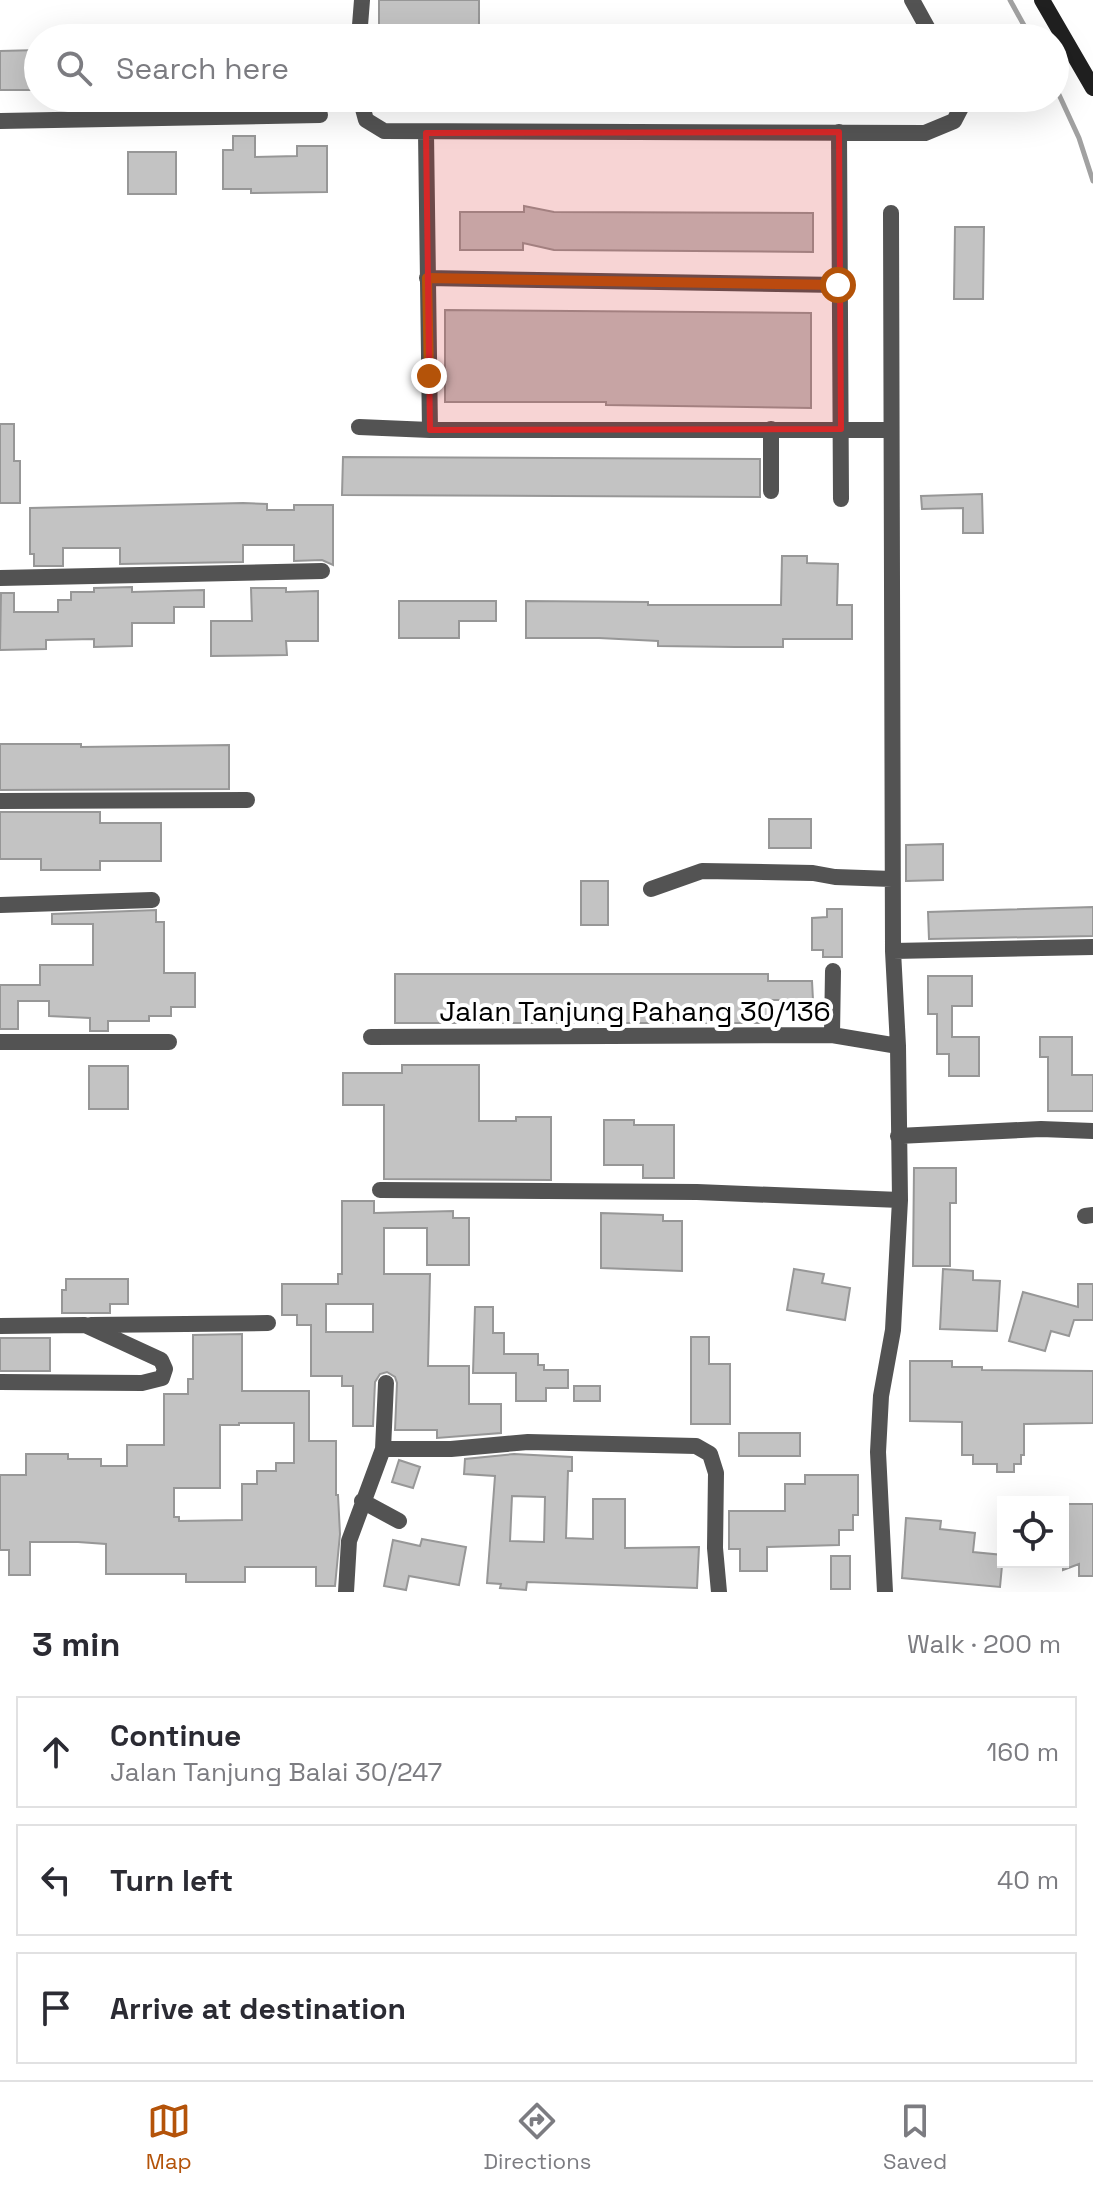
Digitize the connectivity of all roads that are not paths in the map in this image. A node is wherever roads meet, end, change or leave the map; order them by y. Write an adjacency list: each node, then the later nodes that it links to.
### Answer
1 (362, 0): 4 (street)
2 (912, 0): 5 (street)
3 (1042, 0): 6 (main road)
4 (360, 24)
5 (925, 24)
6 (1056, 24)
7 (1069, 47): 8 (main road)
8 (1093, 88)
9 (364, 112): 14 (street)
10 (959, 112): 13 (street)
11 (320, 115): 12 (street)
12 (0, 121)
13 (839, 132): 14 (street); 17 (street)
14 (426, 133): 16 (street)
15 (891, 213): 22 (street)
16 (427, 278): 17 (street); 21 (street)
17 (838, 285): 20 (street)
18 (359, 427): 21 (street)
19 (771, 429): 20 (street); 21 (street); 23 (street)
20 (841, 429): 22 (street); 24 (street)
21 (430, 430)
22 (891, 430): 29 (street)
23 (771, 491)
24 (841, 499)
25 (322, 571): 26 (street)
26 (0, 578)
27 (247, 800): 28 (street)
28 (0, 801)
29 (892, 879): 30 (street); 34 (street)
30 (651, 889)
31 (152, 900): 32 (street)
32 (0, 905)
33 (1093, 947): 34 (street)
34 (893, 951): 40 (street)
35 (833, 971): 36 (street)
36 (832, 1035): 37 (street, Jalan Tanjung Pahang 30/136); 40 (street, Jalan Tanjung Pahang 30/136)
37 (371, 1037)
38 (0, 1042): 39 (street)
39 (169, 1042)
40 (898, 1046): 42 (street)
41 (1093, 1131): 42 (street)
42 (898, 1136): 44 (street)
43 (380, 1190): 44 (street)
44 (900, 1200): 55 (street)
45 (268, 1323): 46 (street)
46 (85, 1325): 47 (street); 48 (street)
47 (0, 1326)
48 (0, 1382)
49 (386, 1383): 50 (street)
50 (383, 1449): 51 (street); 54 (street)
51 (362, 1501): 52 (street); 53 (street)
52 (399, 1521)
53 (346, 1592)
54 (719, 1592)
55 (885, 1592)

